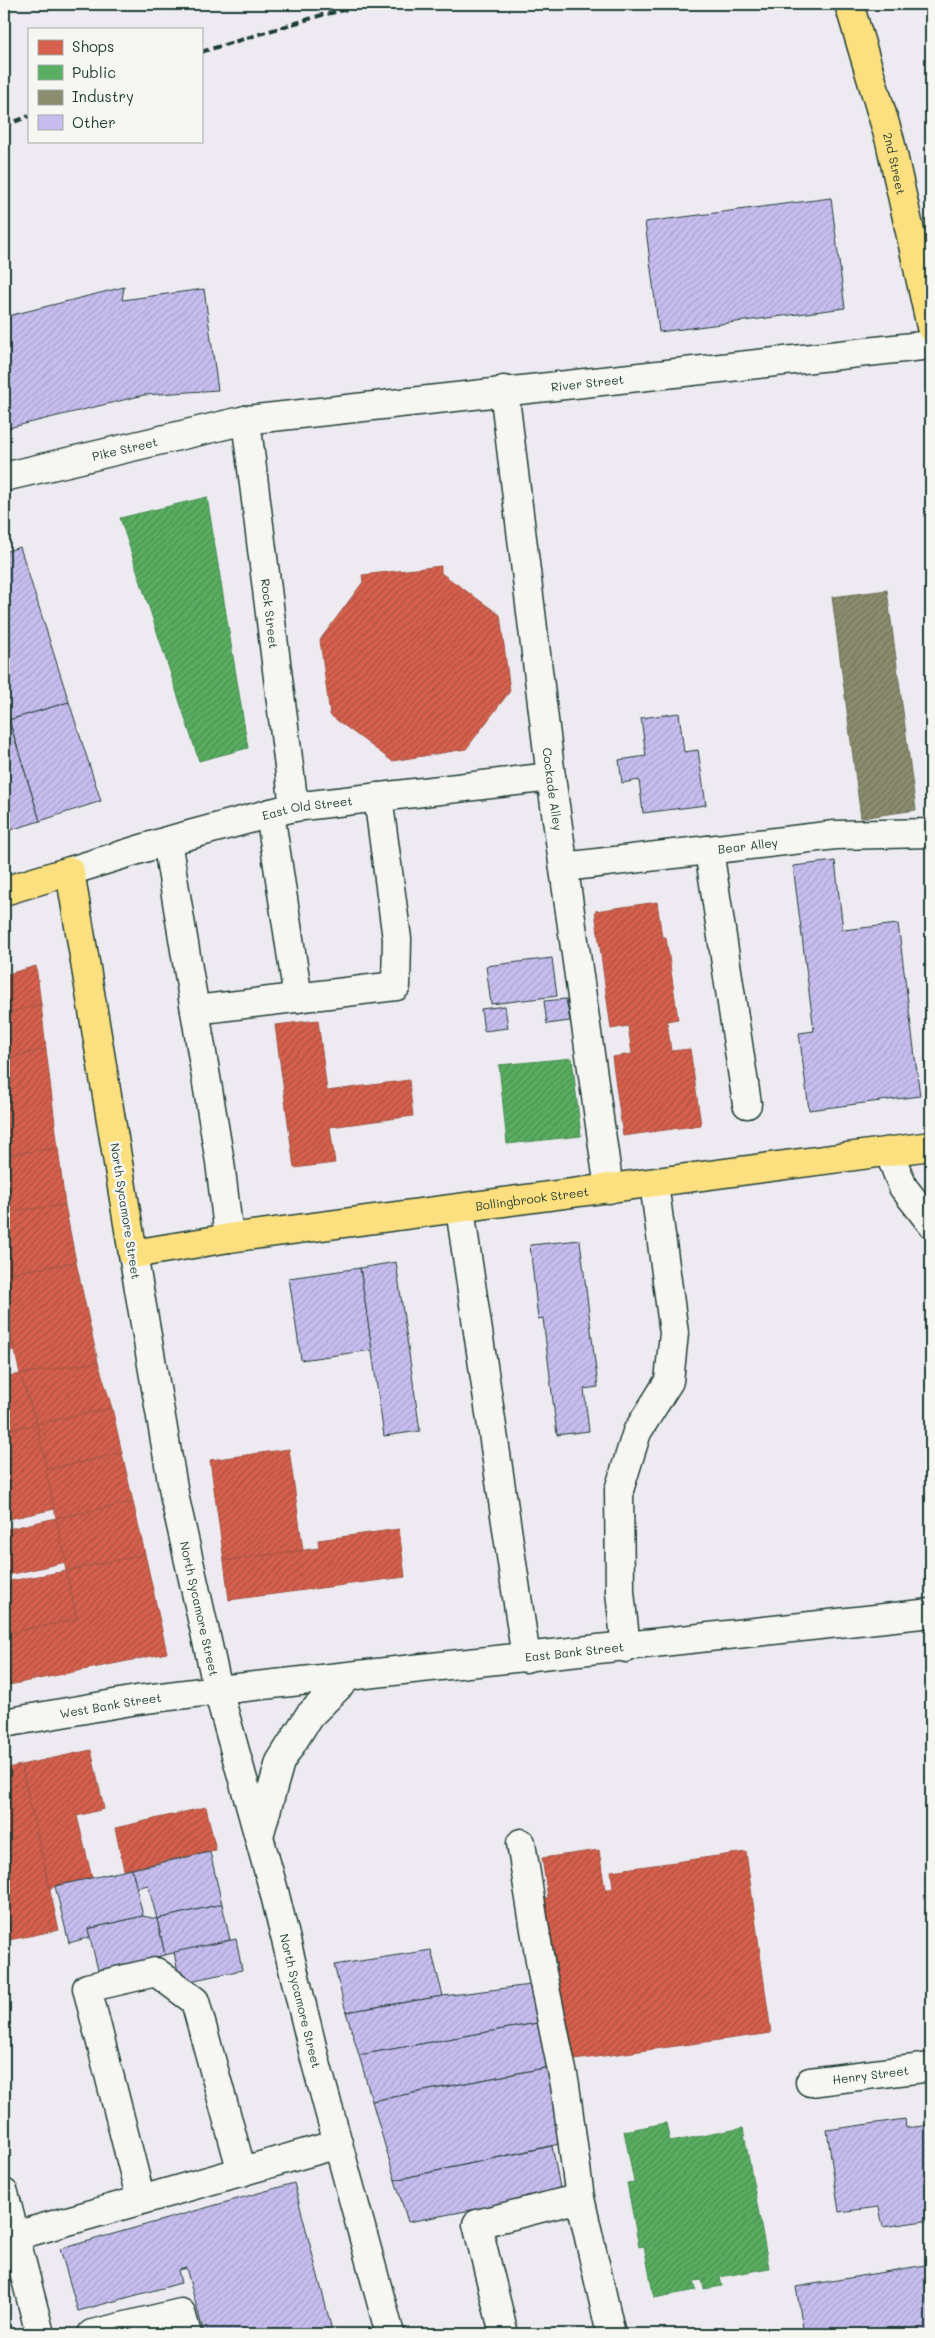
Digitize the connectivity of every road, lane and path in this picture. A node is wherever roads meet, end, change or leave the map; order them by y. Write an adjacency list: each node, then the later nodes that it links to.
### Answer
1 (849, 4): 2 (main road, 2nd Street)
2 (931, 327)
3 (931, 345): 4 (street, River Street)
4 (504, 390): 5 (street, River Street); 7 (street, Cockade Alley)
5 (246, 420): 6 (street, Pike Street); 9 (street, Rock Street)
6 (4, 477)
7 (551, 777): 8 (street, East Old Street); 13 (street, Cockade Alley)
8 (378, 797): 9 (street, East Old Street); 16 (street)
9 (282, 810): 11 (street, East Old Street); 16 (street, Rock Street)
10 (931, 833): 12 (street, Bear Alley)
11 (167, 841): 14 (street, East Old Street); 17 (street)
12 (709, 850): 13 (street, Bear Alley); 18 (street)
13 (564, 867): 22 (street, Cockade Alley)
14 (70, 871): 15 (main road); 26 (main road, North Sycamore Street)
15 (4, 891)
16 (298, 998): 17 (street)
17 (195, 1010): 25 (street)
18 (748, 1104)
19 (931, 1146): 20 (main road, Bollingbrook Street)
20 (889, 1152): 21 (main road, Bollingbrook Street); 24 (street)
21 (654, 1183): 22 (main road, Bollingbrook Street); 28 (street)
22 (609, 1189): 23 (main road, Bollingbrook Street)
23 (460, 1209): 25 (main road, Bollingbrook Street); 29 (street)
24 (931, 1223)
25 (229, 1238): 26 (main road, Bollingbrook Street)
26 (133, 1254): 31 (street, North Sycamore Street)
27 (931, 1613): 28 (street, East Bank Street)
28 (626, 1648): 29 (street, East Bank Street)
29 (526, 1658): 30 (street, East Bank Street)
30 (348, 1677): 31 (street, East Bank Street); 33 (street)
31 (218, 1690): 32 (street, West Bank Street); 33 (street, North Sycamore Street)
32 (4, 1723)
33 (259, 1836): 37 (street, North Sycamore Street)
34 (521, 1843): 40 (street)
35 (931, 2066): 36 (street, Henry Street)
36 (810, 2082)
37 (338, 2144): 38 (street); 46 (street, North Sycamore Street)
38 (242, 2172): 41 (street); 41 (street)
39 (4, 2194): 42 (street)
40 (580, 2198): 47 (street); 48 (street)
41 (141, 2200): 42 (street)
42 (15, 2236): 43 (street)
43 (40, 2334)
44 (92, 2334): 45 (street)
45 (187, 2334)
46 (390, 2334)
47 (504, 2334)
48 (611, 2334)

